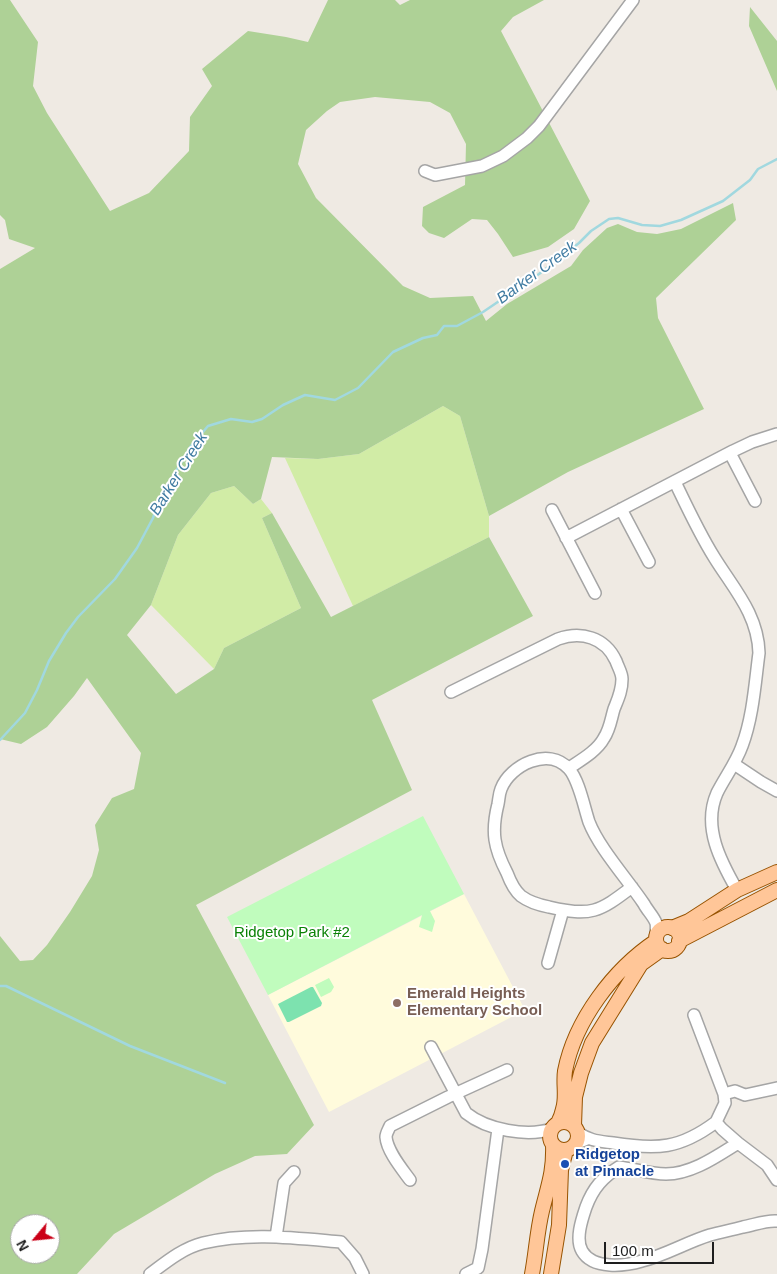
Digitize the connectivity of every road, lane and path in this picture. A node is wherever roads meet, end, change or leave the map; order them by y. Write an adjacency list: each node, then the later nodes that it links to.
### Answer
1 (633, 0): 2 (street)
2 (425, 171)
3 (777, 434): 4 (street)
4 (730, 453): 5 (street); 6 (street)
5 (675, 482): 7 (street); 13 (street)
6 (755, 501)
7 (622, 509): 9 (street); 10 (street)
8 (552, 510): 9 (street)
9 (566, 538): 11 (street)
10 (649, 562)
11 (595, 593)
12 (451, 692): 14 (street)
13 (734, 764): 15 (street); 18 (street)
14 (569, 768): 17 (street); 20 (street)
15 (777, 791)
16 (777, 872): 18 (main road)
17 (632, 887): 20 (street); 21 (street)
18 (737, 890): 21 (main road)
19 (777, 890): 22 (main road)
20 (563, 910): 23 (street)
21 (661, 934): 22 (main road); 22 (main road); 32 (main road)
22 (680, 941)
23 (548, 963)
24 (694, 1015): 29 (street)
25 (430, 1047): 28 (street)
26 (507, 1070): 28 (street)
27 (777, 1088): 29 (street)
28 (455, 1094): 31 (street); 35 (street)
29 (724, 1094): 30 (street)
30 (716, 1122): 32 (street); 33 (street)
31 (498, 1129): 32 (street); 41 (street)
32 (563, 1136): 42 (main road); 43 (main road)
33 (738, 1143): 36 (street); 37 (street)
34 (294, 1172): 38 (street)
35 (410, 1180)
36 (777, 1180)
37 (777, 1221)
38 (276, 1237): 39 (street); 40 (street)
39 (150, 1274)
40 (363, 1274)
41 (466, 1274)
42 (532, 1274)
43 (552, 1274)

